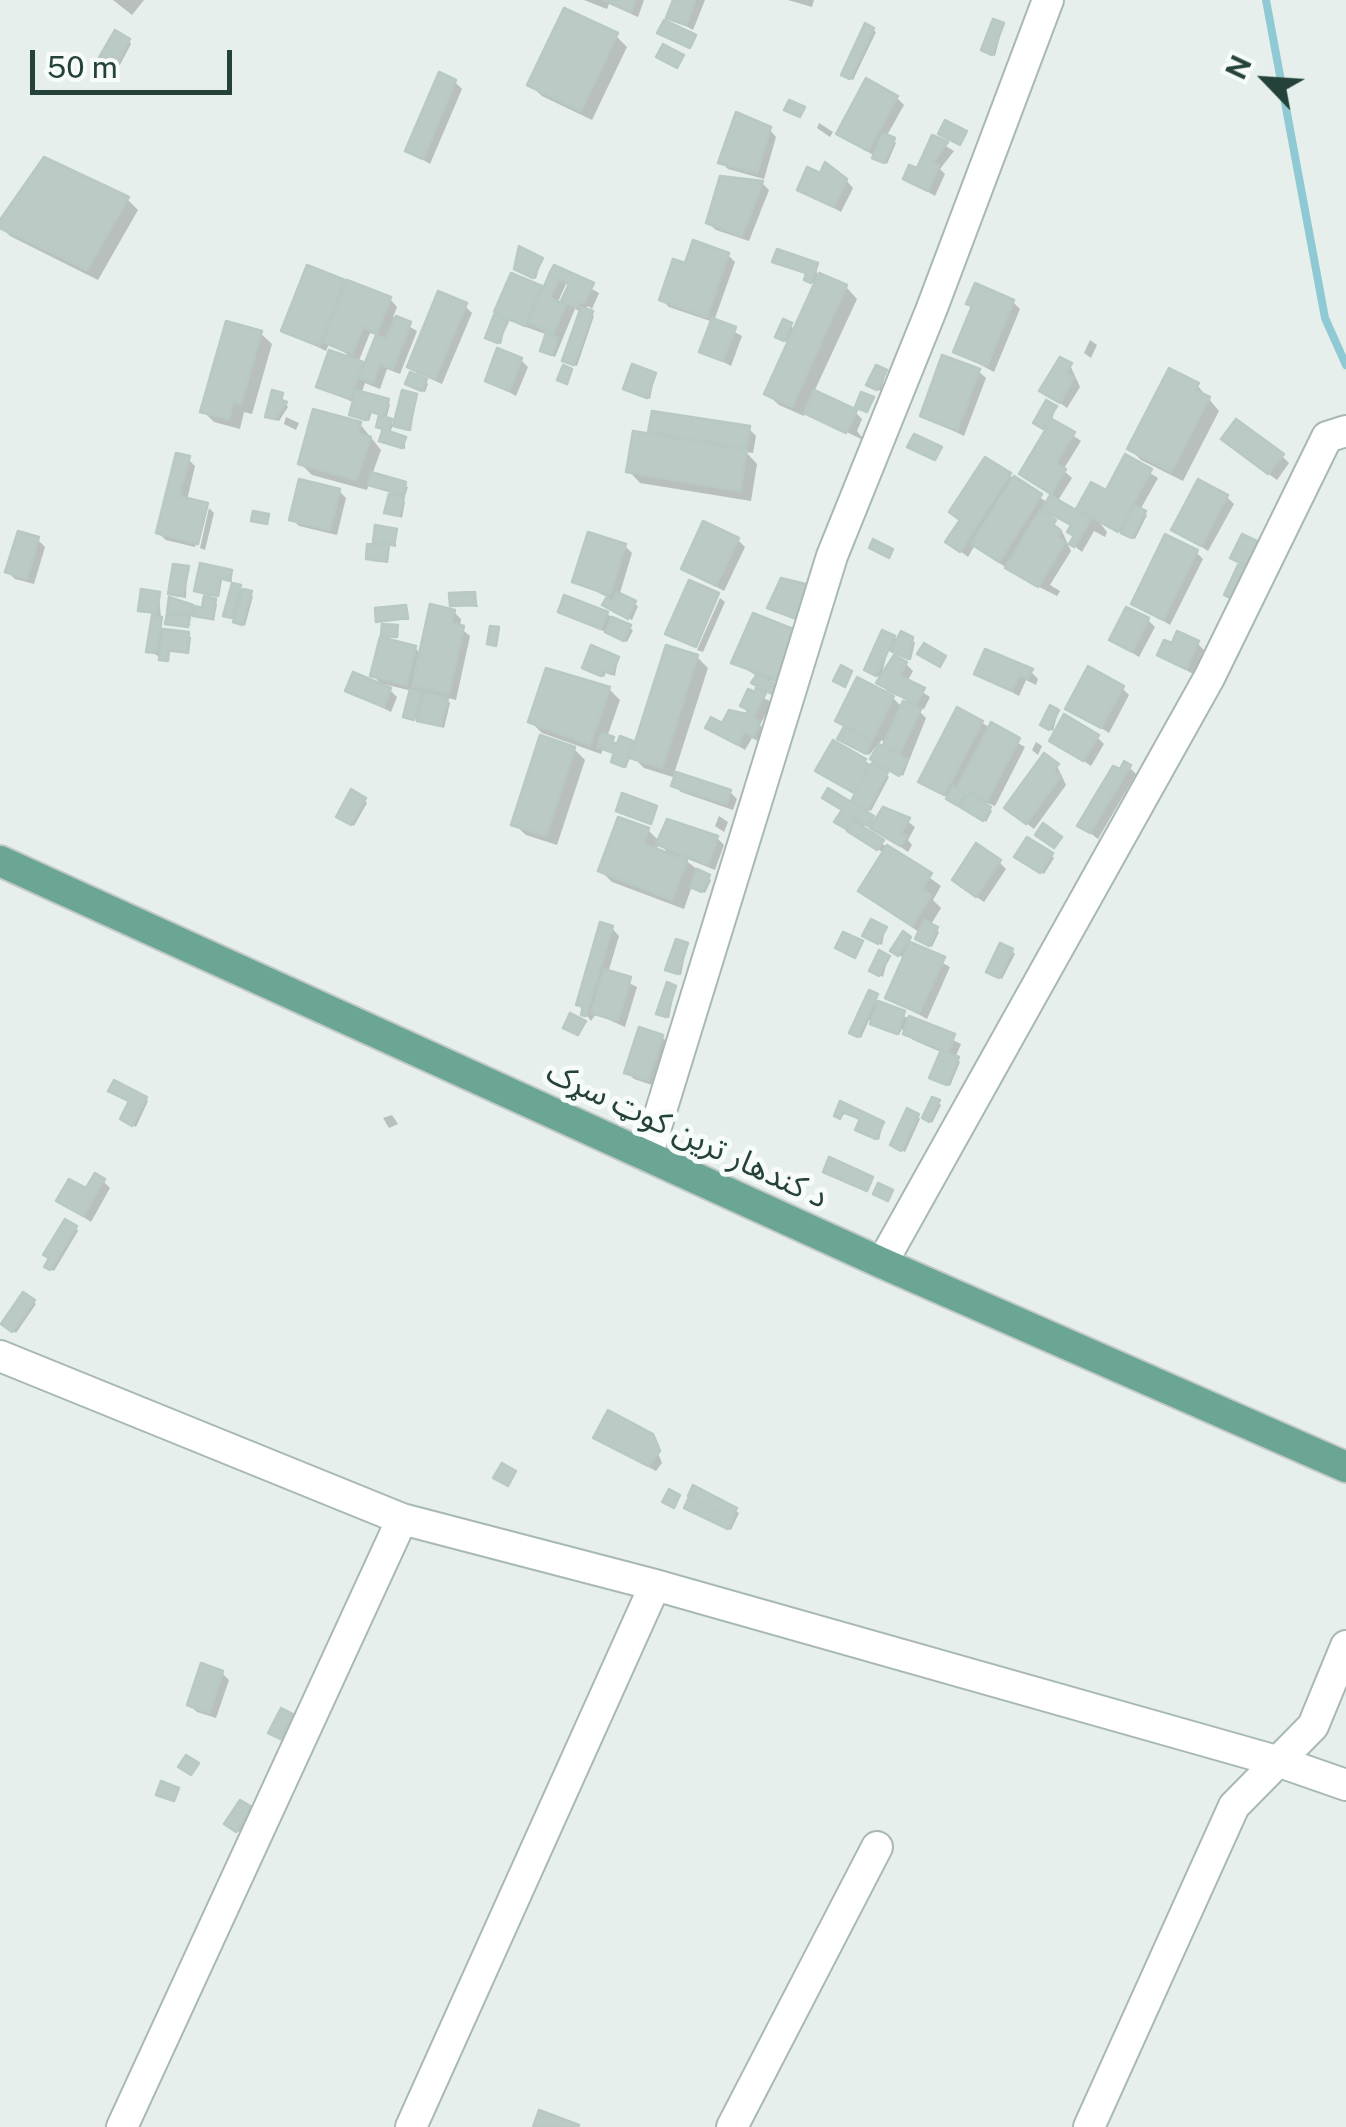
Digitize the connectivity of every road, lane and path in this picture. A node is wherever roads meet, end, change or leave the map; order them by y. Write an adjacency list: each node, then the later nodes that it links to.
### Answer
1 (1048, 0): 4 (street)
2 (1346, 431): 5 (street)
3 (0, 862): 4 (main road, د کندهار ترين کوټ سړک)
4 (646, 1156): 5 (main road, د کندهار ترين کوټ سړک)
5 (882, 1263): 7 (main road, د کندهار ترين کوټ سړک)
6 (0, 1356): 8 (street)
7 (1346, 1467)
8 (402, 1519): 9 (street); 14 (street)
9 (655, 1585): 11 (street); 15 (street)
10 (1346, 1646): 11 (street)
11 (1280, 1762): 12 (street); 17 (street)
12 (1346, 1786)
13 (877, 1847): 16 (street)
14 (122, 2127)
15 (412, 2127)
16 (732, 2127)
17 (1089, 2127)

